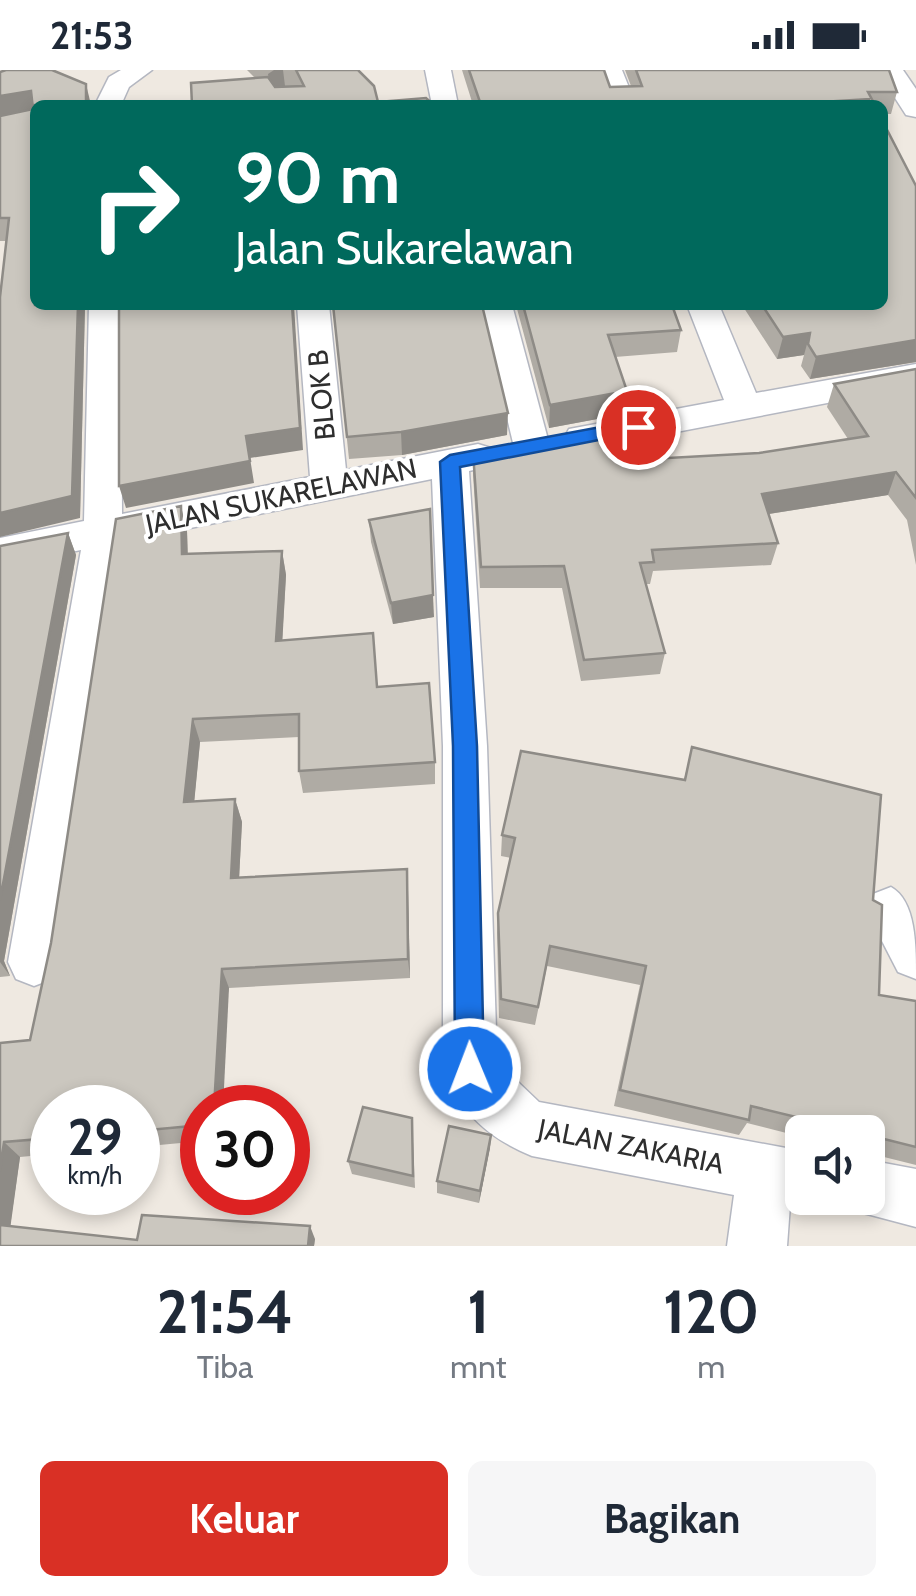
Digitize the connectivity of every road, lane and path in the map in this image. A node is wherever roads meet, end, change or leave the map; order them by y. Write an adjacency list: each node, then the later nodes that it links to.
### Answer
1 (139, 70): 5 (street)
2 (438, 70): 6 (street)
3 (609, 70): 7 (street)
4 (890, 70): 8 (street)
5 (110, 100)
6 (443, 100)
7 (621, 100)
8 (916, 109)
9 (104, 310): 18 (street)
10 (312, 310): 17 (street, BLOK B)
11 (497, 310): 15 (street)
12 (705, 310): 14 (street)
13 (916, 375): 14 (street, JALAN SUKARELAWAN)
14 (744, 406): 15 (street, JALAN SUKARELAWAN)
15 (532, 448): 16 (street, JALAN SUKARELAWAN)
16 (450, 462): 17 (street, JALAN SUKARELAWAN); 23 (street, JALAN ZAKARIA)
17 (328, 484): 18 (street, JALAN SUKARELAWAN)
18 (103, 533): 19 (street, JALAN SUKARELAWAN); 22 (street)
19 (0, 552)
20 (892, 910): 21 (street)
21 (916, 955)
22 (34, 962)
23 (784, 1175): 26 (street)
24 (885, 1193): 25 (street)
25 (916, 1198)
26 (756, 1246)

